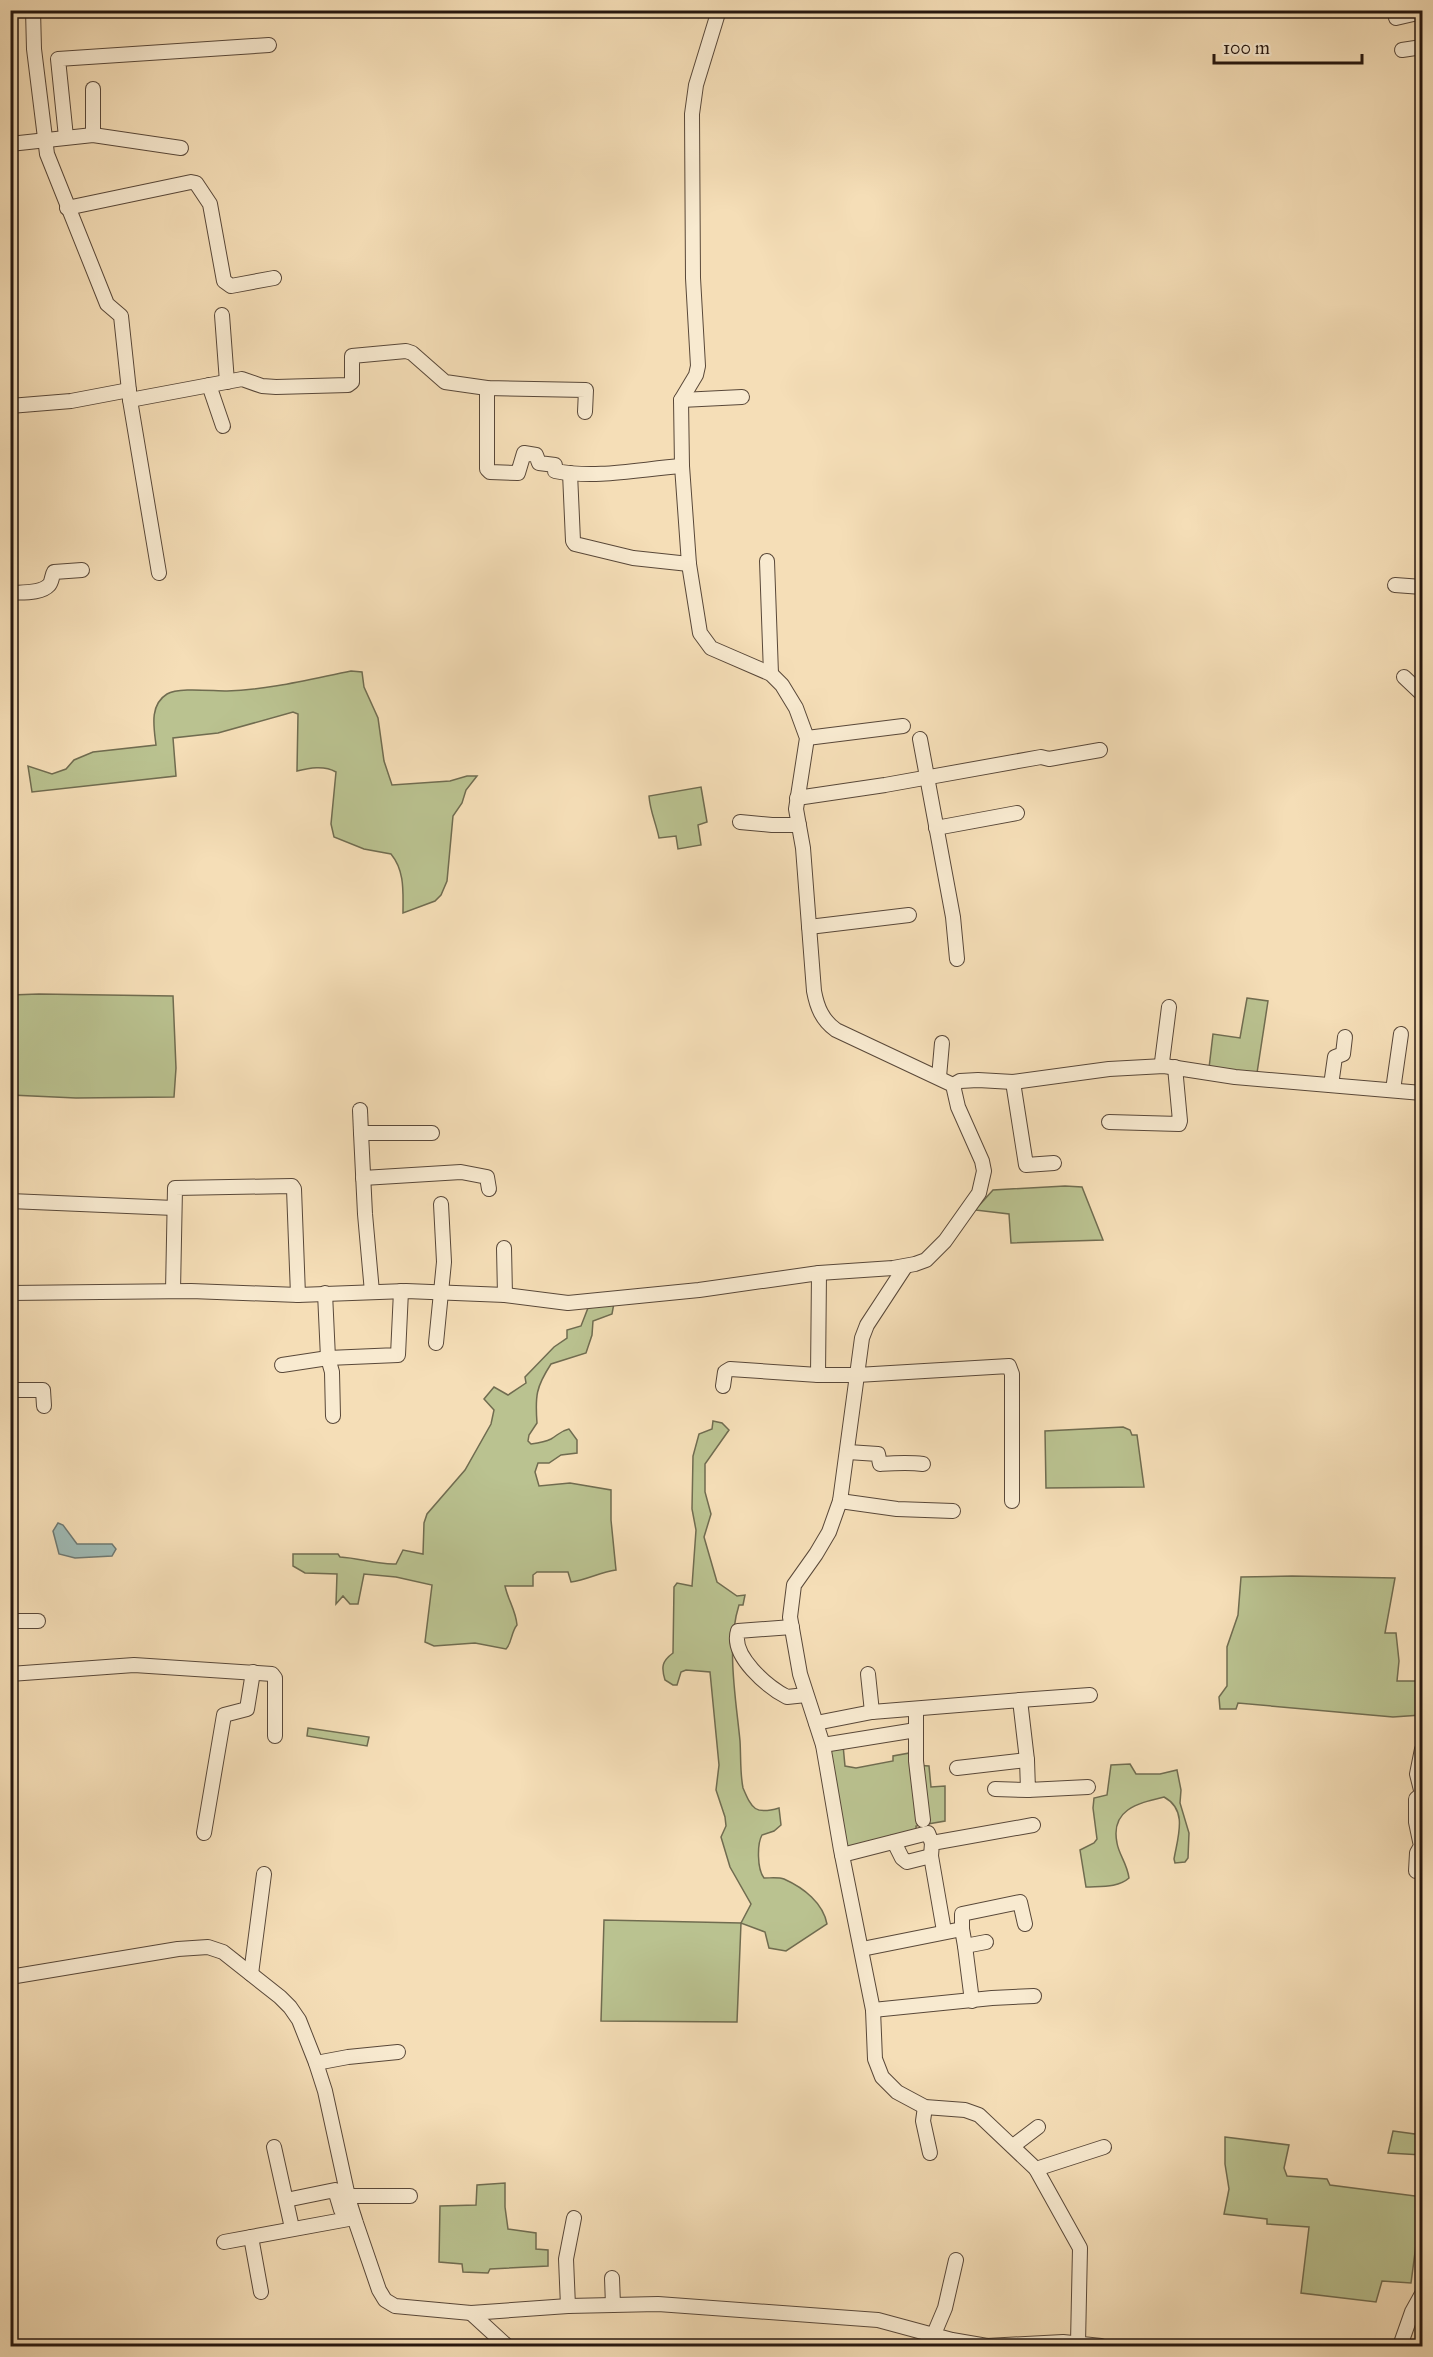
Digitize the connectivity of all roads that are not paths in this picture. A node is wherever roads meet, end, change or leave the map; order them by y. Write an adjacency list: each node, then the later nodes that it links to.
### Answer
1 (33, 10): 11 (street)
2 (719, 10): 22 (street)
3 (1422, 12): 4 (street)
4 (1396, 18)
5 (269, 45): 10 (street)
6 (1422, 47): 7 (street)
7 (1402, 51)
8 (93, 89): 9 (street)
9 (93, 135): 10 (street); 13 (street)
10 (66, 137): 11 (street)
11 (45, 140): 12 (street); 14 (street)
12 (10, 144)
13 (181, 148)
14 (67, 207): 15 (street); 20 (street)
15 (274, 278)
16 (222, 315): 17 (street)
17 (227, 382): 18 (street); 19 (street)
18 (209, 385): 20 (street); 25 (street)
19 (487, 388): 24 (street); 27 (street)
20 (129, 395): 23 (street); 31 (street)
21 (742, 397): 22 (street)
22 (681, 400): 26 (street)
23 (10, 406)
24 (585, 412)
25 (223, 426)
26 (682, 466): 27 (street); 29 (street)
27 (570, 473): 29 (street)
28 (766, 561): 35 (street)
29 (689, 564): 35 (street)
30 (82, 570): 34 (street)
31 (159, 573)
32 (1395, 585): 33 (street)
33 (1422, 587)
34 (10, 593)
35 (771, 674): 39 (street)
36 (1404, 677): 37 (street)
37 (1422, 693)
38 (903, 726): 39 (street)
39 (807, 738): 43 (street)
40 (920, 739): 42 (street)
41 (1100, 750): 42 (street)
42 (927, 777): 43 (street); 47 (street)
43 (797, 798): 46 (street)
44 (1017, 813): 47 (street)
45 (740, 822): 46 (street)
46 (798, 825): 49 (street)
47 (936, 828): 50 (street)
48 (909, 915): 49 (street)
49 (809, 927): 56 (street)
50 (957, 959)
51 (1169, 1007): 55 (street)
52 (1401, 1034): 60 (street)
53 (1345, 1037): 59 (street)
54 (942, 1043): 56 (street)
55 (1169, 1067): 57 (street); 59 (street); 63 (street)
56 (939, 1077): 58 (street)
57 (1012, 1082): 58 (street); 66 (street)
58 (953, 1085): 73 (street)
59 (1331, 1085): 60 (street)
60 (1393, 1090): 61 (street)
61 (1422, 1093)
62 (360, 1110): 64 (street)
63 (1109, 1122)
64 (361, 1133): 65 (street); 67 (street)
65 (432, 1133)
66 (1054, 1163)
67 (363, 1178): 68 (street); 77 (street)
68 (489, 1190)
69 (10, 1201): 71 (street)
70 (441, 1204): 80 (street)
71 (174, 1208): 75 (street); 81 (street)
72 (504, 1248): 82 (street)
73 (905, 1267): 74 (street); 87 (street)
74 (819, 1273): 82 (street); 86 (street)
75 (173, 1291): 78 (street); 81 (street)
76 (401, 1291): 77 (street); 80 (street); 84 (street)
77 (372, 1292): 79 (street)
78 (10, 1293)
79 (325, 1293): 81 (street); 84 (street)
80 (440, 1293): 82 (street); 83 (street)
81 (298, 1295)
82 (505, 1295)
83 (436, 1343)
84 (328, 1358): 85 (street); 91 (street)
85 (282, 1365)
86 (819, 1375): 87 (street); 88 (street)
87 (857, 1375): 92 (street); 95 (street)
88 (723, 1386)
89 (10, 1390): 90 (street)
90 (44, 1406)
91 (333, 1416)
92 (848, 1452): 93 (street); 94 (street)
93 (923, 1464)
94 (840, 1501): 96 (street); 99 (street)
95 (1012, 1501)
96 (953, 1511)
97 (10, 1621): 98 (street)
98 (39, 1621)
99 (792, 1627): 103 (street); 103 (street)
100 (253, 1672): 101 (street); 110 (street); 121 (street)
101 (10, 1674)
102 (868, 1674): 107 (street)
103 (806, 1695): 108 (street)
104 (1090, 1695): 105 (street)
105 (1020, 1700): 106 (street); 113 (street)
106 (916, 1709): 107 (street); 109 (street)
107 (872, 1712): 108 (street)
108 (816, 1723): 111 (street)
109 (916, 1730): 111 (street); 119 (street)
110 (275, 1736)
111 (823, 1744): 124 (street)
112 (1422, 1749): 118 (street)
113 (1027, 1760): 114 (street); 117 (street)
114 (957, 1768)
115 (1088, 1787): 117 (street)
116 (995, 1789): 117 (street)
117 (1028, 1790)
118 (1422, 1794): 125 (street)
119 (923, 1820)
120 (1033, 1825): 123 (street)
121 (204, 1833)
122 (894, 1842): 123 (street); 123 (street); 124 (street)
123 (932, 1850): 129 (street)
124 (842, 1855): 132 (street)
125 (1416, 1871)
126 (264, 1874): 133 (street)
127 (1025, 1924): 128 (street)
128 (962, 1929): 129 (street); 131 (street)
129 (944, 1931): 132 (street)
130 (986, 1942): 131 (street)
131 (965, 1946): 136 (street)
132 (862, 1949): 137 (street)
133 (251, 1974): 134 (street); 139 (street)
134 (10, 1977)
135 (1034, 1996): 136 (street)
136 (972, 2001): 137 (street)
137 (873, 2010): 140 (street)
138 (398, 2052): 139 (street)
139 (315, 2063): 147 (street)
140 (925, 2107): 142 (street); 145 (street)
141 (1038, 2127): 142 (street)
142 (1012, 2146): 146 (street)
143 (274, 2147): 149 (street)
144 (1104, 2147): 146 (street)
145 (930, 2153)
146 (1036, 2169): 164 (street)
147 (348, 2196): 148 (street); 151 (street)
148 (410, 2196)
149 (286, 2200): 150 (street); 153 (street)
150 (341, 2210)
151 (354, 2218): 153 (street); 162 (street)
152 (574, 2218): 161 (street)
153 (292, 2228): 154 (street)
154 (251, 2237): 155 (street); 158 (street)
155 (224, 2242)
156 (956, 2259): 163 (street)
157 (612, 2278): 160 (street)
158 (261, 2292)
159 (1422, 2294): 168 (street)
160 (613, 2305): 161 (street); 163 (street)
161 (568, 2306): 162 (street)
162 (471, 2313): 166 (street)
163 (942, 2337): 165 (street)
164 (1078, 2343): 165 (street); 167 (street)
165 (1063, 2344)
166 (507, 2346)
167 (1101, 2346)
168 (1400, 2346)

